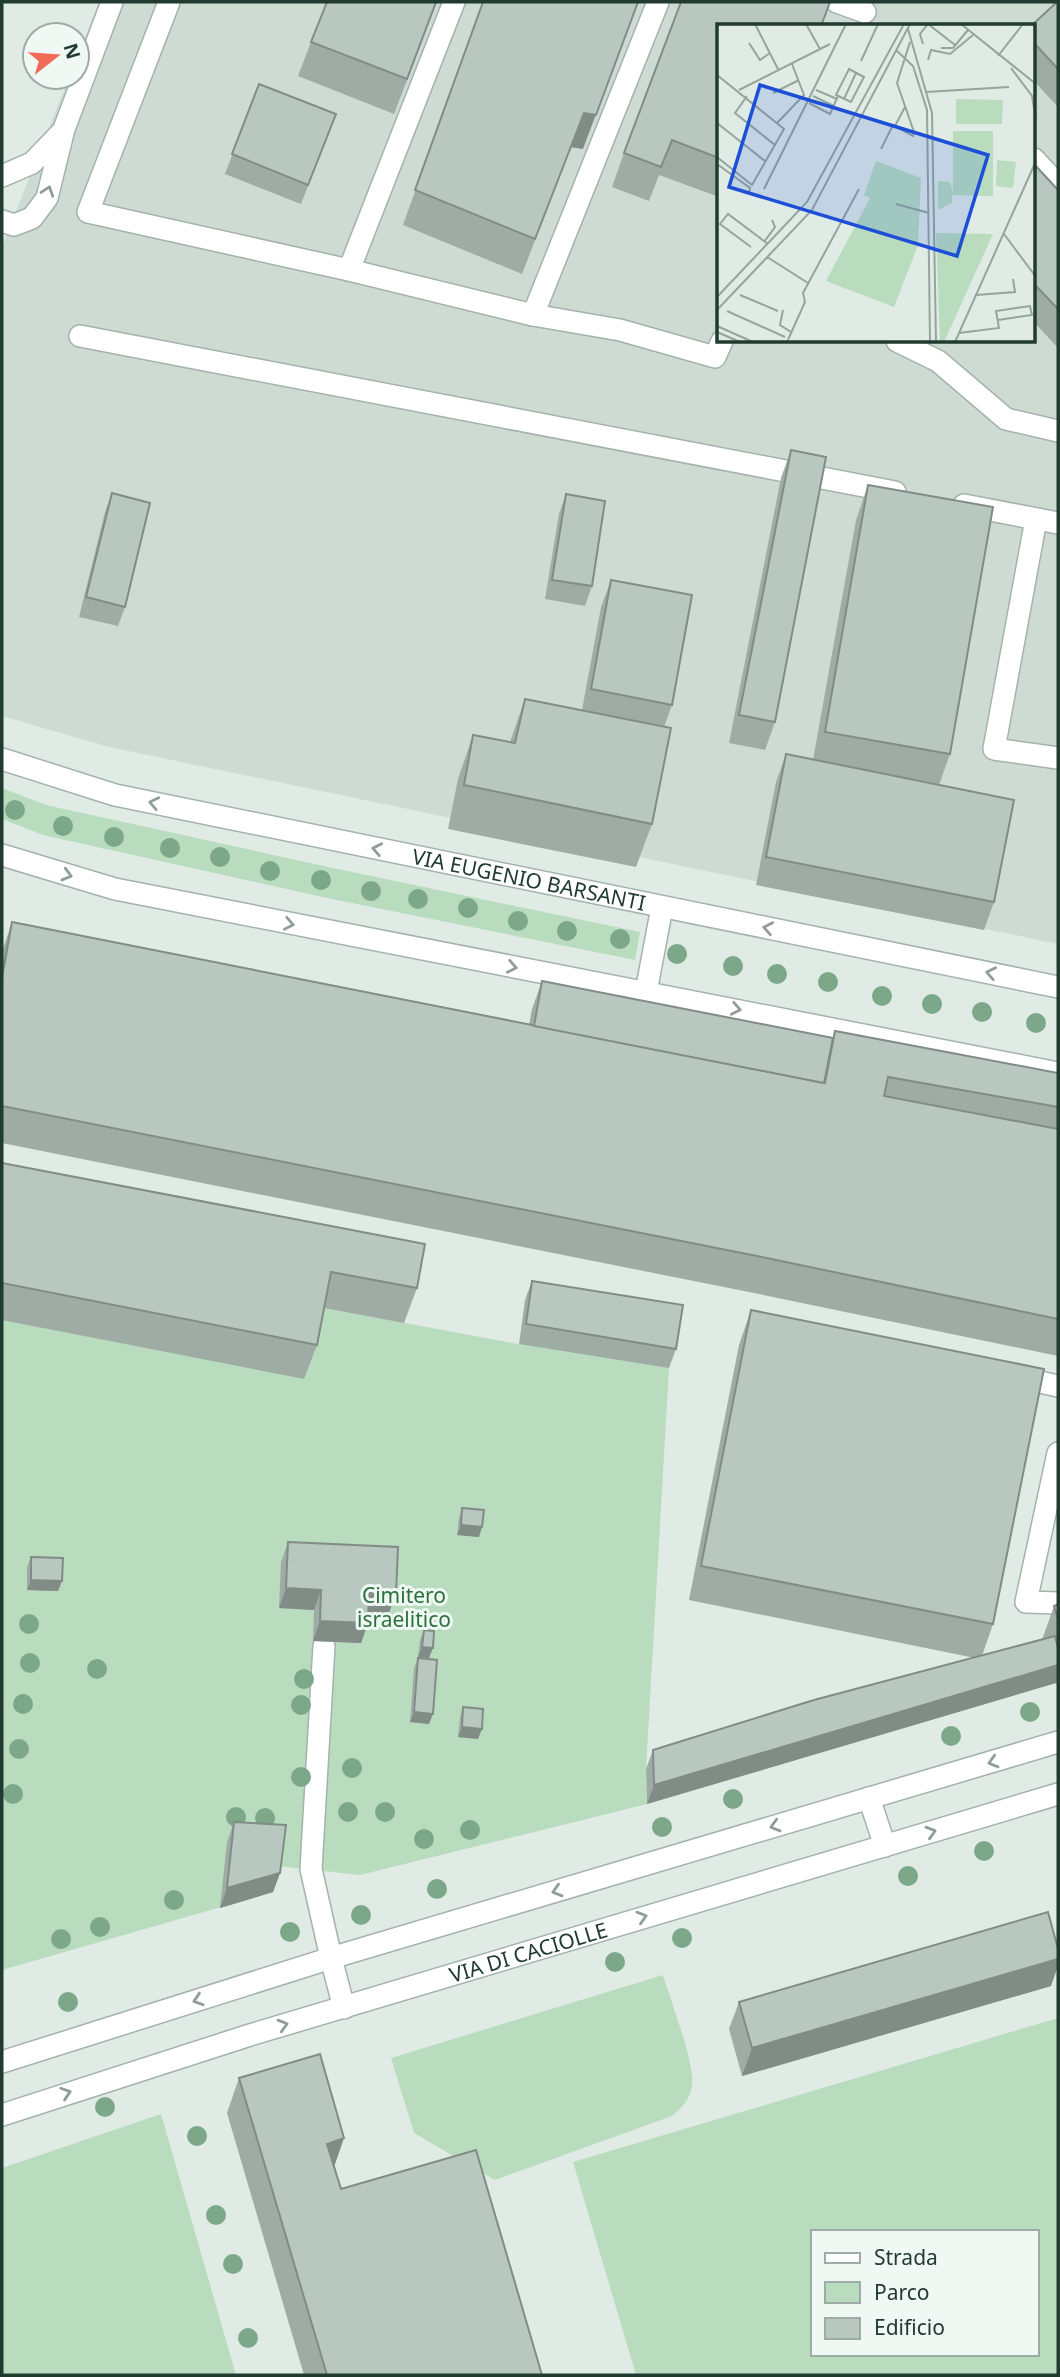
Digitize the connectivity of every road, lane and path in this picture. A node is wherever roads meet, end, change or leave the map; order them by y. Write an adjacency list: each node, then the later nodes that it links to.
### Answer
1 (112, 2): 7 (street)
2 (169, 2): 12 (street)
3 (454, 2): 12 (street)
4 (658, 2): 13 (street)
5 (837, 2): 6 (street)
6 (865, 13)
7 (64, 129): 9 (street); 11 (street, one-way to 7)
8 (1036, 161): 10 (street)
9 (2, 176)
10 (1058, 185)
11 (2, 221)
12 (349, 270): 13 (street)
13 (533, 315): 15 (street)
14 (80, 336): 18 (street)
15 (721, 343)
16 (901, 343): 17 (street)
17 (1058, 431)
18 (913, 495)
19 (940, 500): 20 (street)
20 (1036, 519): 21 (street); 22 (street)
21 (1058, 523)
22 (1058, 758)
23 (2, 759): 25 (street, VIA EUGENIO BARSANTI, one-way to 23)
24 (2, 855): 27 (street, one-way to 27)
25 (662, 907): 26 (street, VIA EUGENIO BARSANTI, one-way to 25); 27 (street)
26 (1058, 986)
27 (646, 992): 28 (street, one-way to 28)
28 (1058, 1073)
29 (993, 1373): 30 (street)
30 (1058, 1385)
31 (1058, 1453): 32 (street)
32 (1058, 1603)
33 (324, 1646): 38 (street)
34 (1058, 1742): 36 (street, one-way to 36)
35 (1058, 1794): 37 (street, VIA DI CACIOLLE, one-way to 35)
36 (869, 1798): 37 (street); 38 (street, one-way to 38)
37 (885, 1846): 39 (street, VIA DI CACIOLLE, one-way to 37)
38 (331, 1958): 39 (street); 40 (street, one-way to 40)
39 (344, 2008): 41 (street, VIA DI CACIOLLE, one-way to 39)
40 (2, 2063)
41 (2, 2115)

